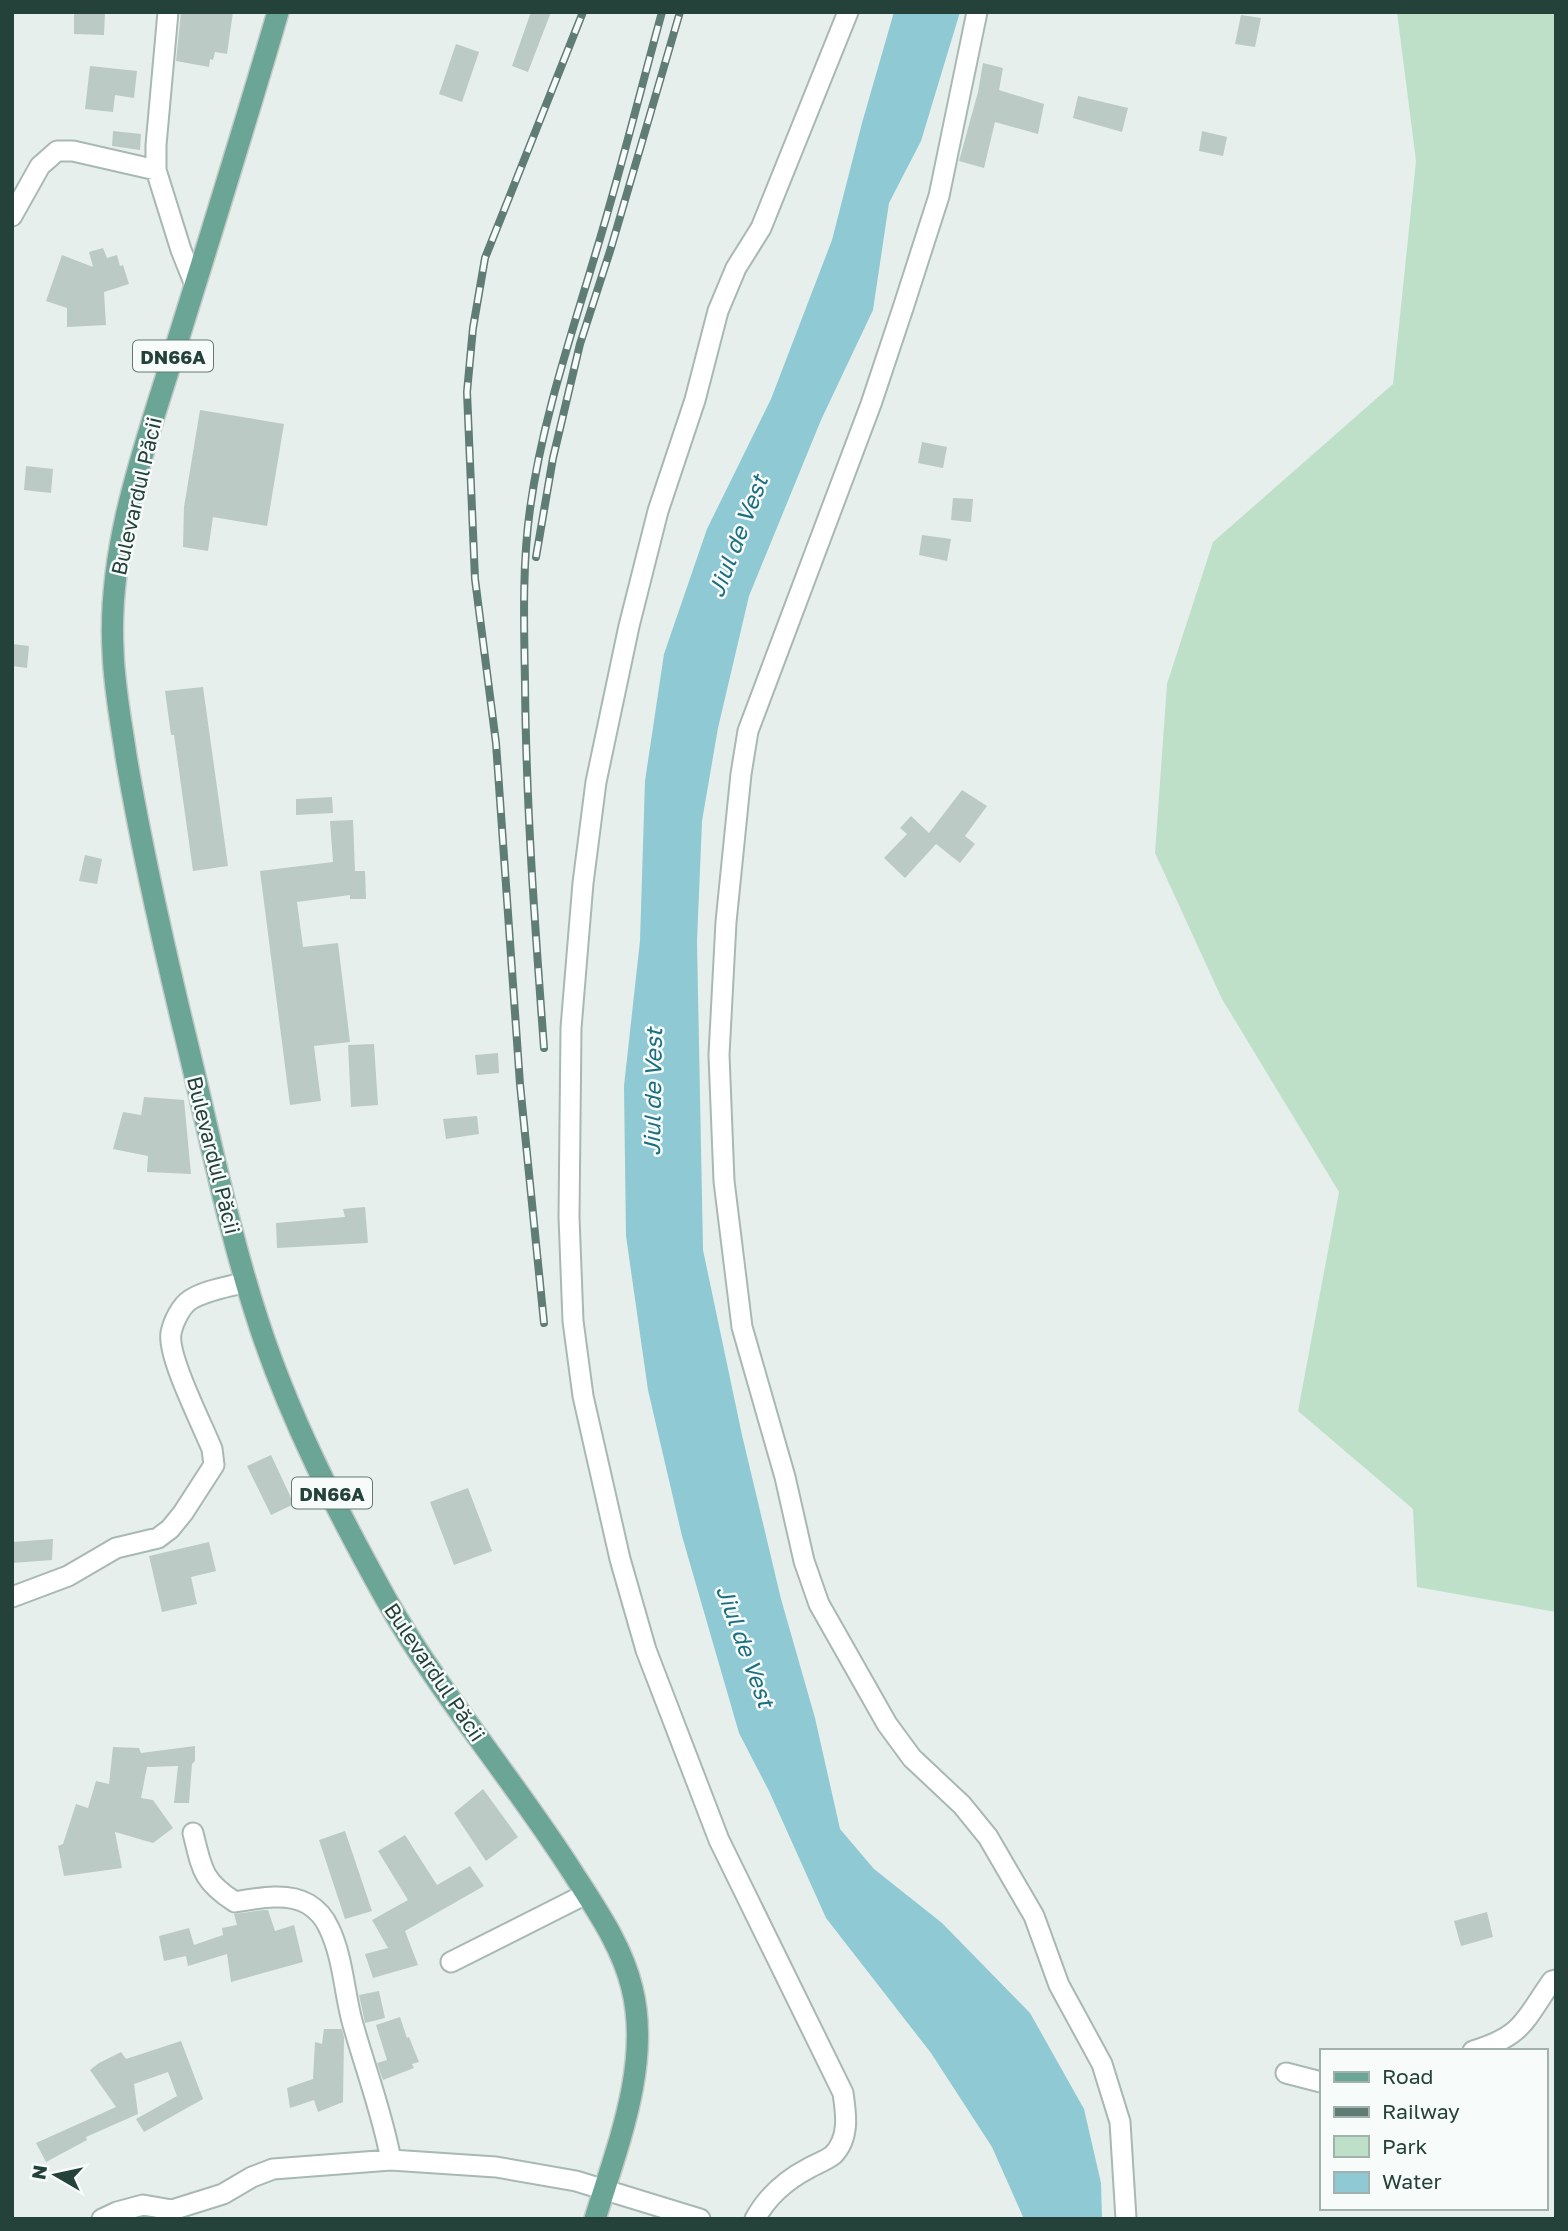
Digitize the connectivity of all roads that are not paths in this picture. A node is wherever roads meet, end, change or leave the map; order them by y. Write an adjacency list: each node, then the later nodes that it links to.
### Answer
1 (168, 12): 5 (street)
2 (278, 12): 7 (main road, Bulevardul Păcii / DN66A)
3 (848, 12): 22 (street)
4 (977, 12): 23 (street)
5 (156, 170): 6 (street); 7 (street)
6 (12, 216)
7 (195, 285): 8 (main road, Bulevardul Păcii / DN66A)
8 (246, 1282): 9 (street); 11 (main road, Bulevardul Păcii / DN66A)
9 (12, 1597)
10 (193, 1833): 17 (street)
11 (586, 1894): 12 (street); 18 (main road, Bulevardul Păcii / DN66A)
12 (451, 1962)
13 (1556, 1980): 14 (street)
14 (1480, 2049)
15 (1286, 2073): 16 (street)
16 (1320, 2082)
17 (391, 2160): 18 (street); 19 (street)
18 (604, 2188): 20 (main road, Bulevardul Păcii / DN66A); 21 (street)
19 (102, 2219)
20 (595, 2219)
21 (700, 2219)
22 (755, 2219)
23 (1126, 2219)

